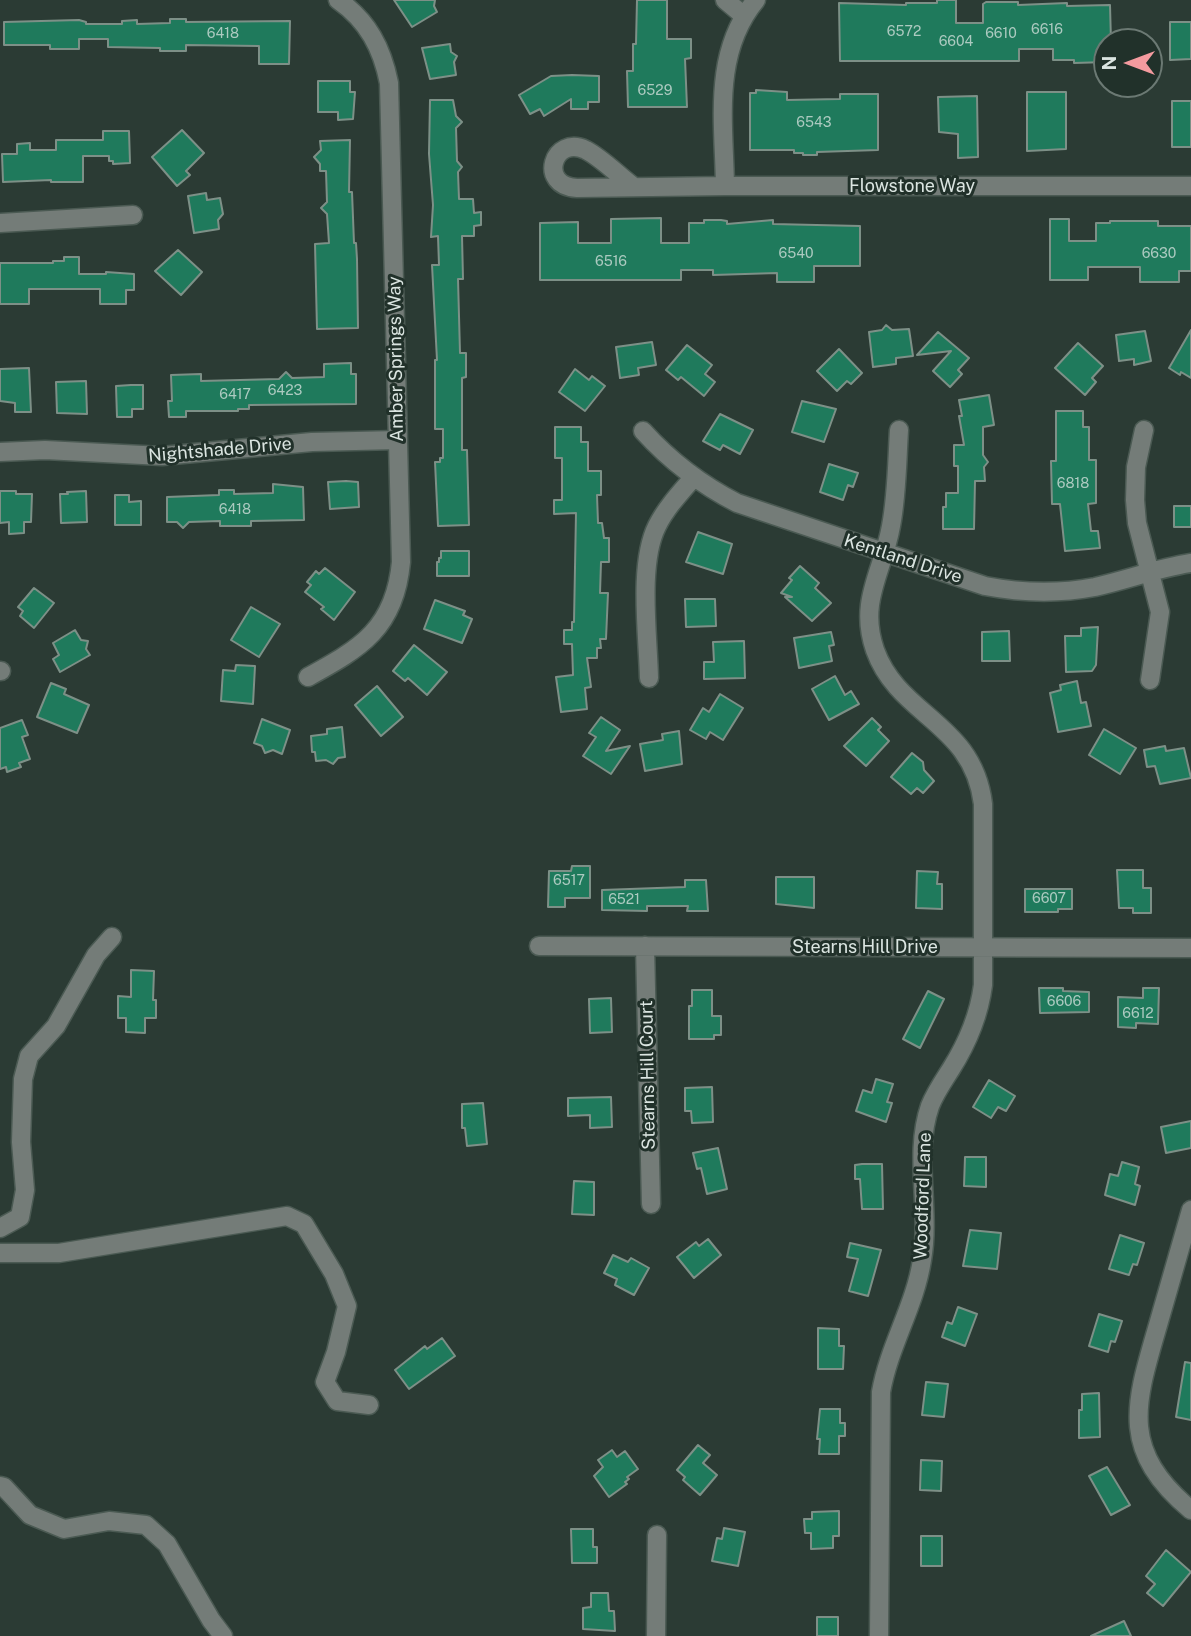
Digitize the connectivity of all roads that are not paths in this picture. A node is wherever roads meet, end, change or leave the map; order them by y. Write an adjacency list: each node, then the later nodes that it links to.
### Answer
1 (725, 0): 4 (street)
2 (756, 0): 4 (street)
3 (345, 5): 13 (street, Amber Springs Way)
4 (743, 15): 5 (street)
5 (725, 186): 6 (street, Flowstone Way); 7 (street, Flowstone Way)
6 (1191, 186)
7 (634, 187)
8 (132, 215): 9 (street)
9 (0, 223)
10 (1144, 429): 18 (street)
11 (643, 430): 15 (street, Kentland Drive)
12 (899, 430): 16 (street, Woodford Lane)
13 (398, 440): 14 (street, Nightshade Drive); 19 (street, Amber Springs Way)
14 (0, 452)
15 (693, 478): 16 (street, Kentland Drive); 20 (street)
16 (883, 553): 18 (street, Kentland Drive); 25 (street, Woodford Lane)
17 (1191, 563): 18 (street, Kentland Drive)
18 (1150, 572): 21 (street)
19 (308, 677)
20 (649, 678)
21 (1150, 680)
22 (112, 937): 29 (street)
23 (539, 946): 24 (street, Stearns Hill Drive)
24 (645, 946): 25 (street, Stearns Hill Drive); 27 (street, Stearns Hill Court)
25 (983, 947): 26 (street, Stearns Hill Drive); 37 (street, Woodford Lane)
26 (1191, 948)
27 (651, 1204)
28 (1191, 1210): 33 (street)
29 (0, 1228)
30 (0, 1253): 31 (street)
31 (369, 1405)
32 (0, 1486): 35 (street)
33 (1191, 1510)
34 (657, 1535): 36 (street)
35 (223, 1636)
36 (656, 1636)
37 (879, 1636)

